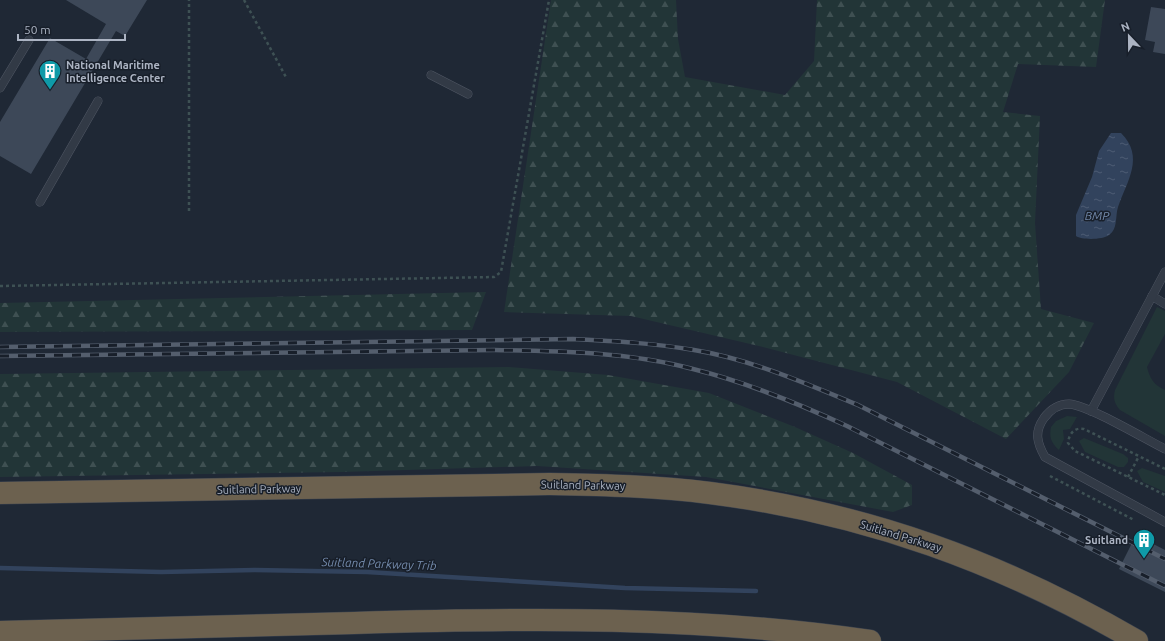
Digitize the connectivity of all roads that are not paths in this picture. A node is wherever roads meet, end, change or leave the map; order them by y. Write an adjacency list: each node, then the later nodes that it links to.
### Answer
1 (29, 40): 3 (lane)
2 (430, 75): 4 (lane)
3 (0, 88)
4 (468, 94)
5 (98, 101): 6 (lane)
6 (40, 202)
7 (1165, 272): 8 (lane)
8 (1152, 296): 9 (lane); 10 (lane)
9 (1165, 304)
10 (1091, 410): 11 (lane); 13 (lane)
11 (1165, 449)
12 (0, 493): 14 (highway, Suitland Parkway)
13 (1165, 522)
14 (1095, 617): 19 (highway, Suitland Parkway); 20 (highway)
15 (748, 628): 16 (highway); 17 (highway); 18 (highway)
16 (0, 632)
17 (800, 641)
18 (870, 641)
19 (1137, 641)
20 (1150, 641)

